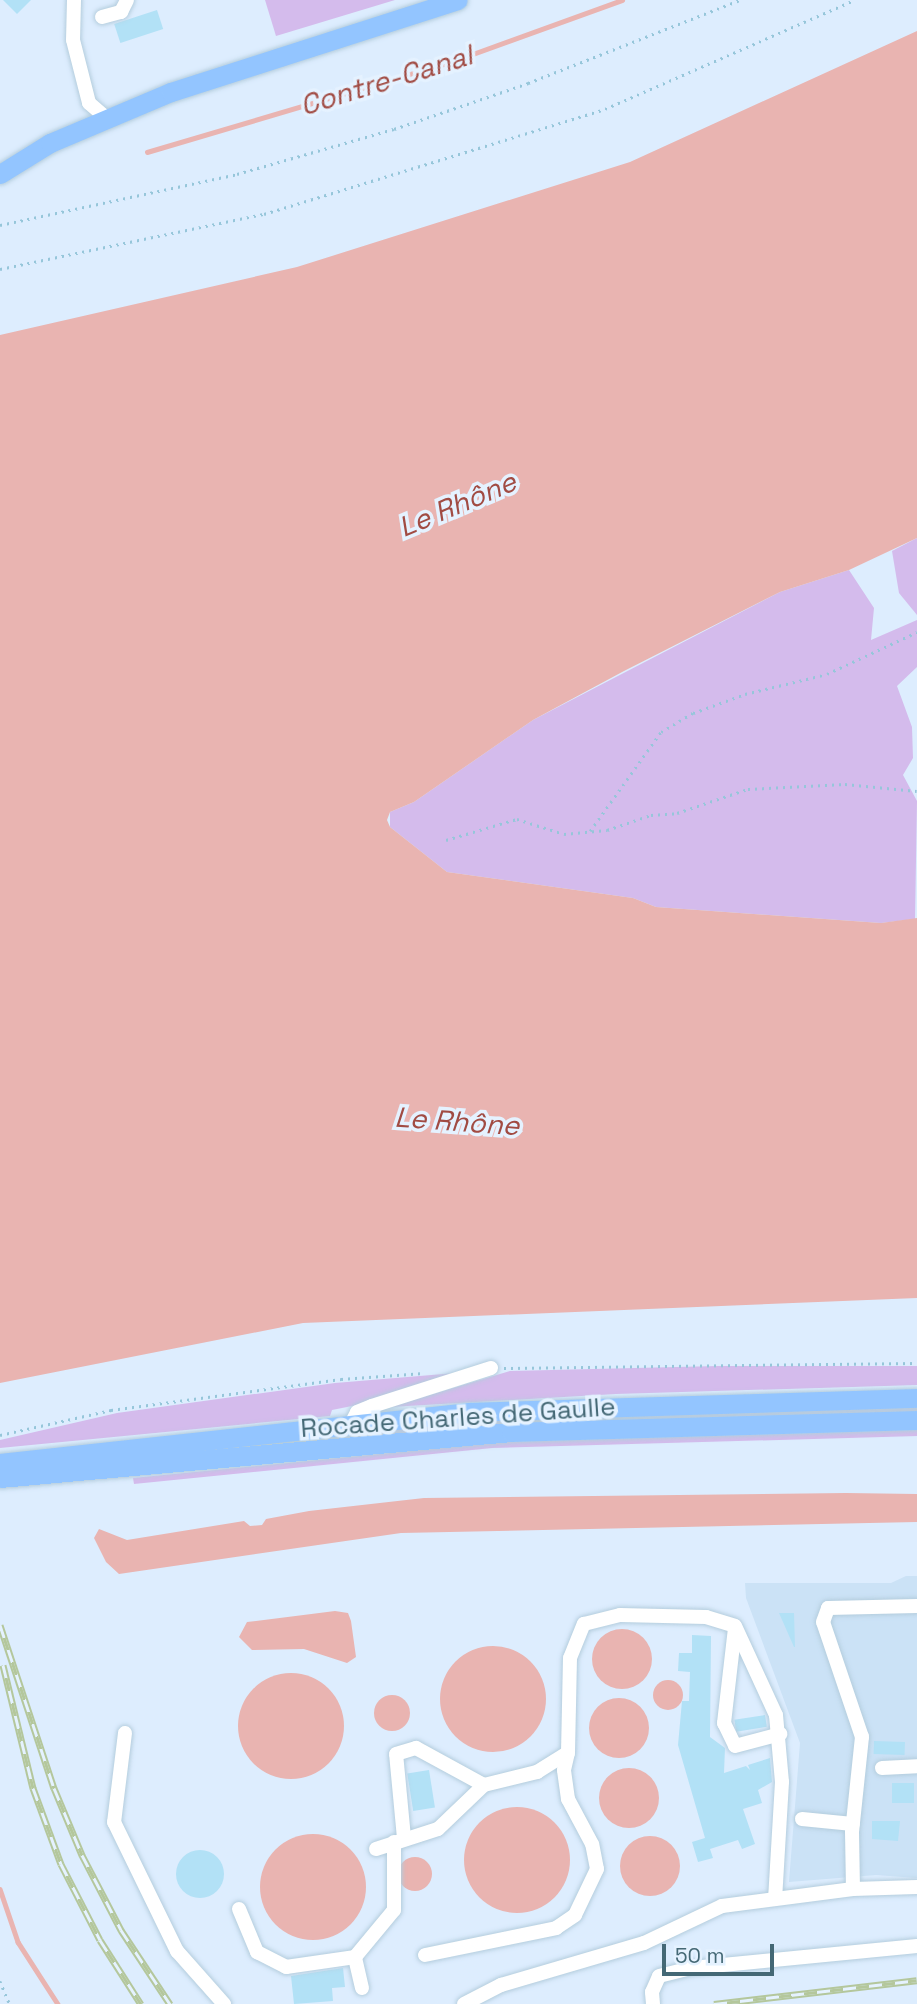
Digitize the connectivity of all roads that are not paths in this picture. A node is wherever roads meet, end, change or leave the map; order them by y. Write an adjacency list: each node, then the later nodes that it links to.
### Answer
1 (74, 0): 5 (street)
2 (127, 0): 4 (street)
3 (458, 0): 5 (main road)
4 (102, 17)
5 (106, 118): 6 (main road)
6 (0, 174)
7 (491, 1368): 10 (street)
8 (917, 1398): 10 (main road, Rocade Charles de Gaulle)
9 (917, 1420): 12 (main road, Rocade Charles de Gaulle)
10 (351, 1424): 11 (main road, Rocade Charles de Gaulle)
11 (0, 1463)
12 (0, 1478)
13 (917, 1606): 22 (street)
14 (736, 1626): 16 (street); 16 (street); 17 (street)
15 (125, 1733): 33 (street)
16 (780, 1734): 27 (street)
17 (568, 1753): 20 (street); 30 (street)
18 (917, 1766): 19 (street)
19 (882, 1768)
20 (484, 1784): 23 (street); 23 (street)
21 (802, 1819): 22 (street)
22 (853, 1824): 26 (street)
23 (399, 1840): 24 (street); 31 (street)
24 (376, 1849)
25 (917, 1887): 26 (street)
26 (853, 1889): 27 (street)
27 (775, 1899): 34 (street)
28 (239, 1909): 31 (street)
29 (917, 1947): 35 (street)
30 (425, 1955)
31 (355, 1957): 32 (street)
32 (362, 1988)
33 (224, 2004)
34 (464, 2004)
35 (653, 2004)

